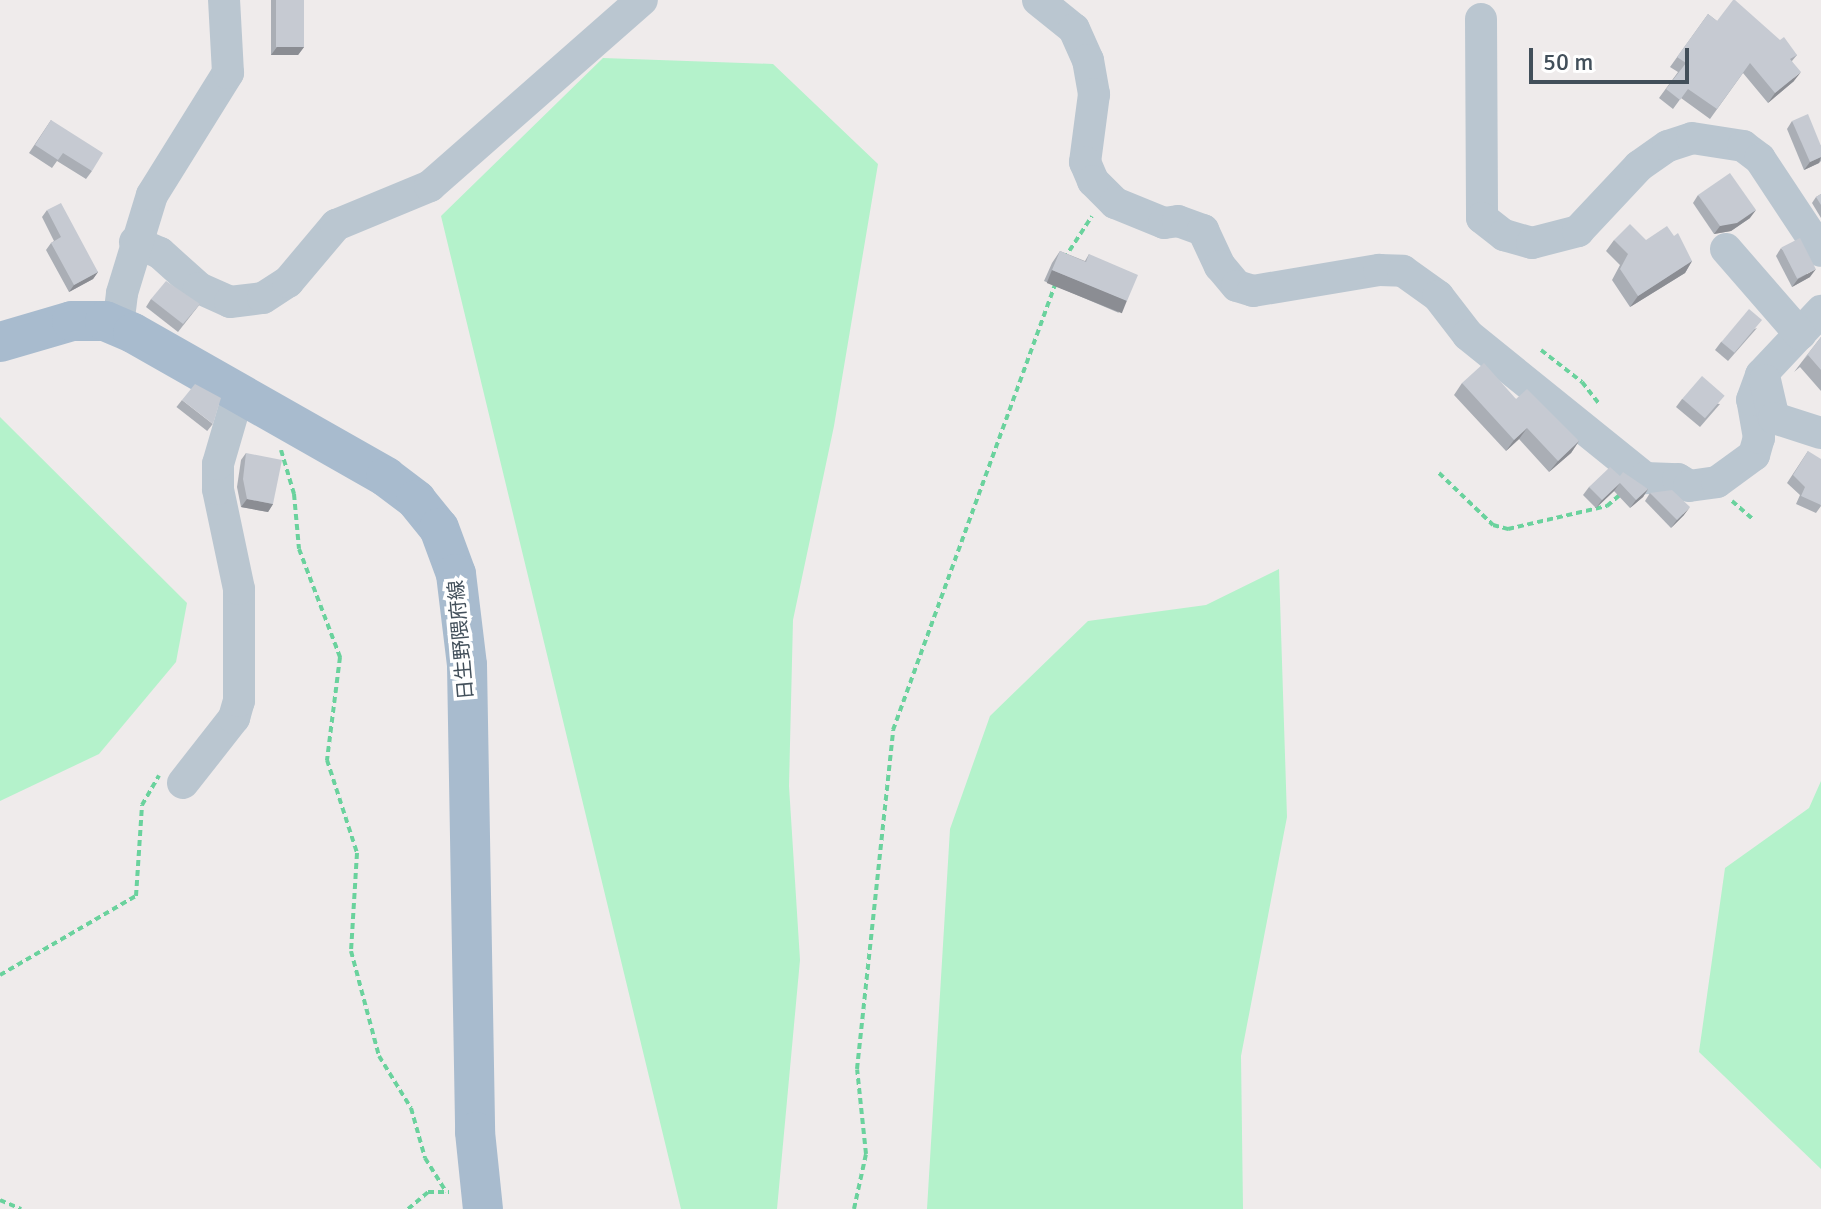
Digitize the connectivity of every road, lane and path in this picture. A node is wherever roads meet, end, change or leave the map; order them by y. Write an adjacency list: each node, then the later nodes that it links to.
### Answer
1 (224, 0): 6 (street)
2 (642, 0): 6 (street)
3 (1038, 0): 5 (street)
4 (1481, 19): 8 (street)
5 (1115, 203): 9 (path); 21 (street)
6 (135, 242): 12 (street)
7 (1726, 249): 11 (street)
8 (1821, 251)
9 (1062, 264)
10 (1058, 276): 29 (path)
11 (1810, 322): 15 (street)
12 (118, 326): 13 (main road, 日生野隈府線); 16 (main road, 日生野隈府線)
13 (0, 342)
14 (1541, 350): 17 (path)
15 (1763, 372): 19 (street); 21 (street)
16 (238, 395): 18 (main road, 日生野隈府線); 22 (street)
17 (1607, 413)
18 (291, 425): 26 (path); 26 (main road, 日生野隈府線)
19 (1821, 433)
20 (1439, 473): 21 (path)
21 (1641, 474)
22 (203, 754): 23 (street); 24 (path)
23 (183, 783)
24 (0, 975)
25 (0, 1200): 27 (path)
26 (470, 1201): 28 (path)
27 (21, 1209)
28 (408, 1209)
29 (854, 1209)

